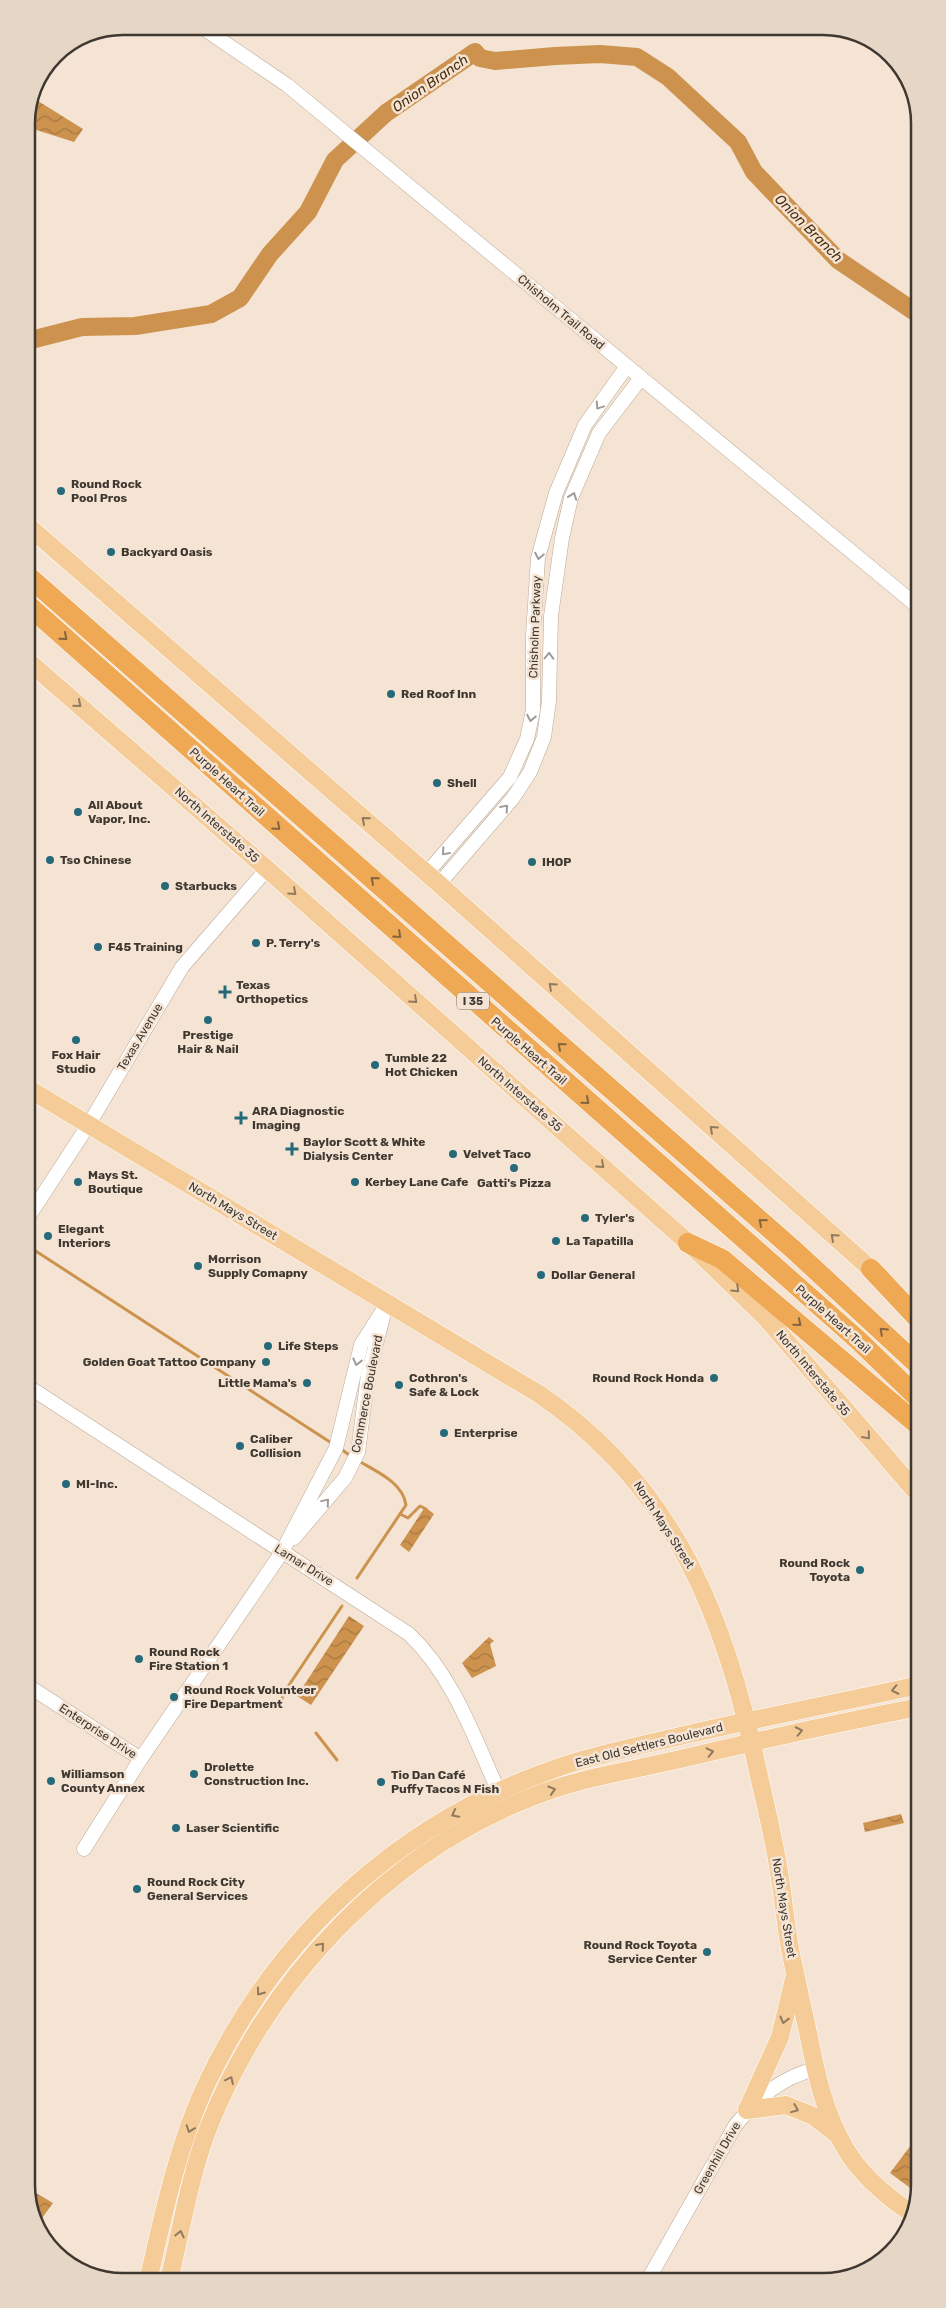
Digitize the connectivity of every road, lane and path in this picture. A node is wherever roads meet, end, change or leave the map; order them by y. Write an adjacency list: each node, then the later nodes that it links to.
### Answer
1 (213, 35): 2 (street, Chisholm Trail Road)
2 (627, 366): 3 (street, Chisholm Trail Road); 9 (street, Chisholm Parkway, one-way to 9)
3 (641, 378): 6 (street, Chisholm Trail Road); 10 (street, Chisholm Parkway, one-way to 3)
4 (35, 532): 12 (main road, one-way to 4)
5 (35, 582): 21 (highway, Purple Heart Trail / I 35, one-way to 5)
6 (911, 601)
7 (35, 611): 23 (highway, Purple Heart Trail / I 35, one-way to 23)
8 (35, 667): 11 (main road, North Interstate 35, one-way to 11)
9 (470, 823): 10 (street); 12 (street, Chisholm Parkway, one-way to 12)
10 (482, 834): 12 (street, Chisholm Parkway)
11 (267, 869): 14 (street, Texas Avenue); 16 (main road, North Interstate 35, one-way to 16)
12 (433, 879): 17 (main road, one-way to 12)
13 (35, 1092): 14 (main road, North Mays Street)
14 (89, 1124): 15 (street, Texas Avenue); 19 (main road, North Mays Street)
15 (35, 1207)
16 (688, 1243): 24 (highway, one-way to 24); 25 (main road, North Interstate 35, one-way to 25)
17 (871, 1269): 18 (main road); 20 (highway)
18 (911, 1301)
19 (387, 1304): 26 (street, Commerce Boulevard, one-way to 26); 26 (street, Commerce Boulevard, one-way to 19); 30 (main road, North Mays Street)
20 (911, 1312)
21 (911, 1358)
22 (35, 1390): 26 (street, Lamar Drive)
23 (911, 1391)
24 (911, 1419)
25 (911, 1486)
26 (282, 1552): 32 (street, Commerce Boulevard); 33 (street, Lamar Drive)
27 (911, 1686): 30 (main road, East Old Settlers Boulevard, one-way to 30)
28 (35, 1690): 32 (street, Enterprise Drive)
29 (911, 1709): 31 (main road, East Old Settlers Boulevard, one-way to 29)
30 (747, 1721): 31 (main road, North Mays Street); 33 (main road, East Old Settlers Boulevard)
31 (752, 1742): 34 (main road, East Old Settlers Boulevard, one-way to 31); 36 (main road, North Mays Street)
32 (141, 1759): 35 (street, Commerce Boulevard)
33 (498, 1791): 34 (street, Lamar Drive); 41 (main road, East Old Settlers Boulevard, one-way to 41)
34 (506, 1808): 42 (main road, East Old Settlers Boulevard, one-way to 34)
35 (84, 1849)
36 (796, 1973): 37 (main road, North Mays Street); 38 (main road, one-way to 38)
37 (815, 2069): 38 (street, Greenhill Drive); 39 (main road, North Mays Street)
38 (748, 2110): 39 (main road, one-way to 39); 43 (street, Greenhill Drive)
39 (838, 2135): 40 (main road, North Mays Street)
40 (907, 2210)
41 (150, 2273)
42 (171, 2273)
43 (652, 2273)

